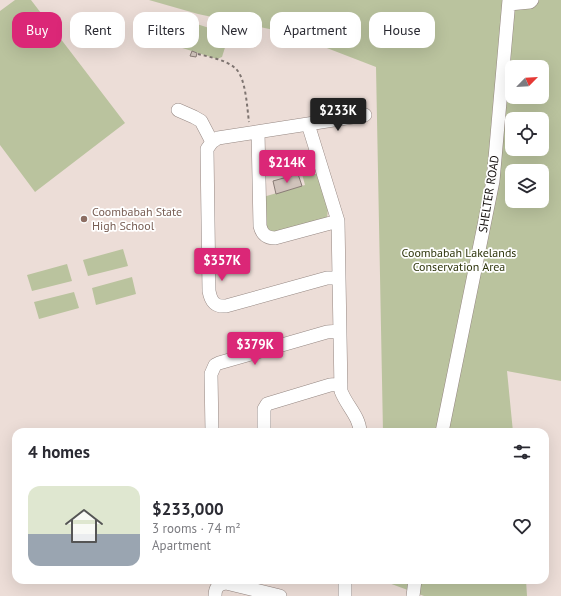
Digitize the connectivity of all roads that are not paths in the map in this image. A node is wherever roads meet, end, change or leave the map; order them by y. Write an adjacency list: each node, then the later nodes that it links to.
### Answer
1 (532, 0): 2 (street)
2 (509, 2): 15 (street, SHELTER ROAD)
3 (178, 110): 7 (street)
4 (365, 115): 5 (street)
5 (308, 124): 6 (street); 8 (street)
6 (255, 133): 7 (street); 8 (street)
7 (212, 142): 9 (street)
8 (338, 221): 9 (street)
9 (340, 278): 10 (street)
10 (340, 331): 11 (street); 12 (street)
11 (341, 384): 13 (street); 14 (street)
12 (212, 428)
13 (264, 428)
14 (360, 428)
15 (443, 428)
16 (222, 584): 20 (street)
17 (230, 584): 21 (street)
18 (345, 584): 22 (street)
19 (414, 584): 23 (street)
20 (215, 596)
21 (280, 596)
22 (345, 596)
23 (413, 596)

